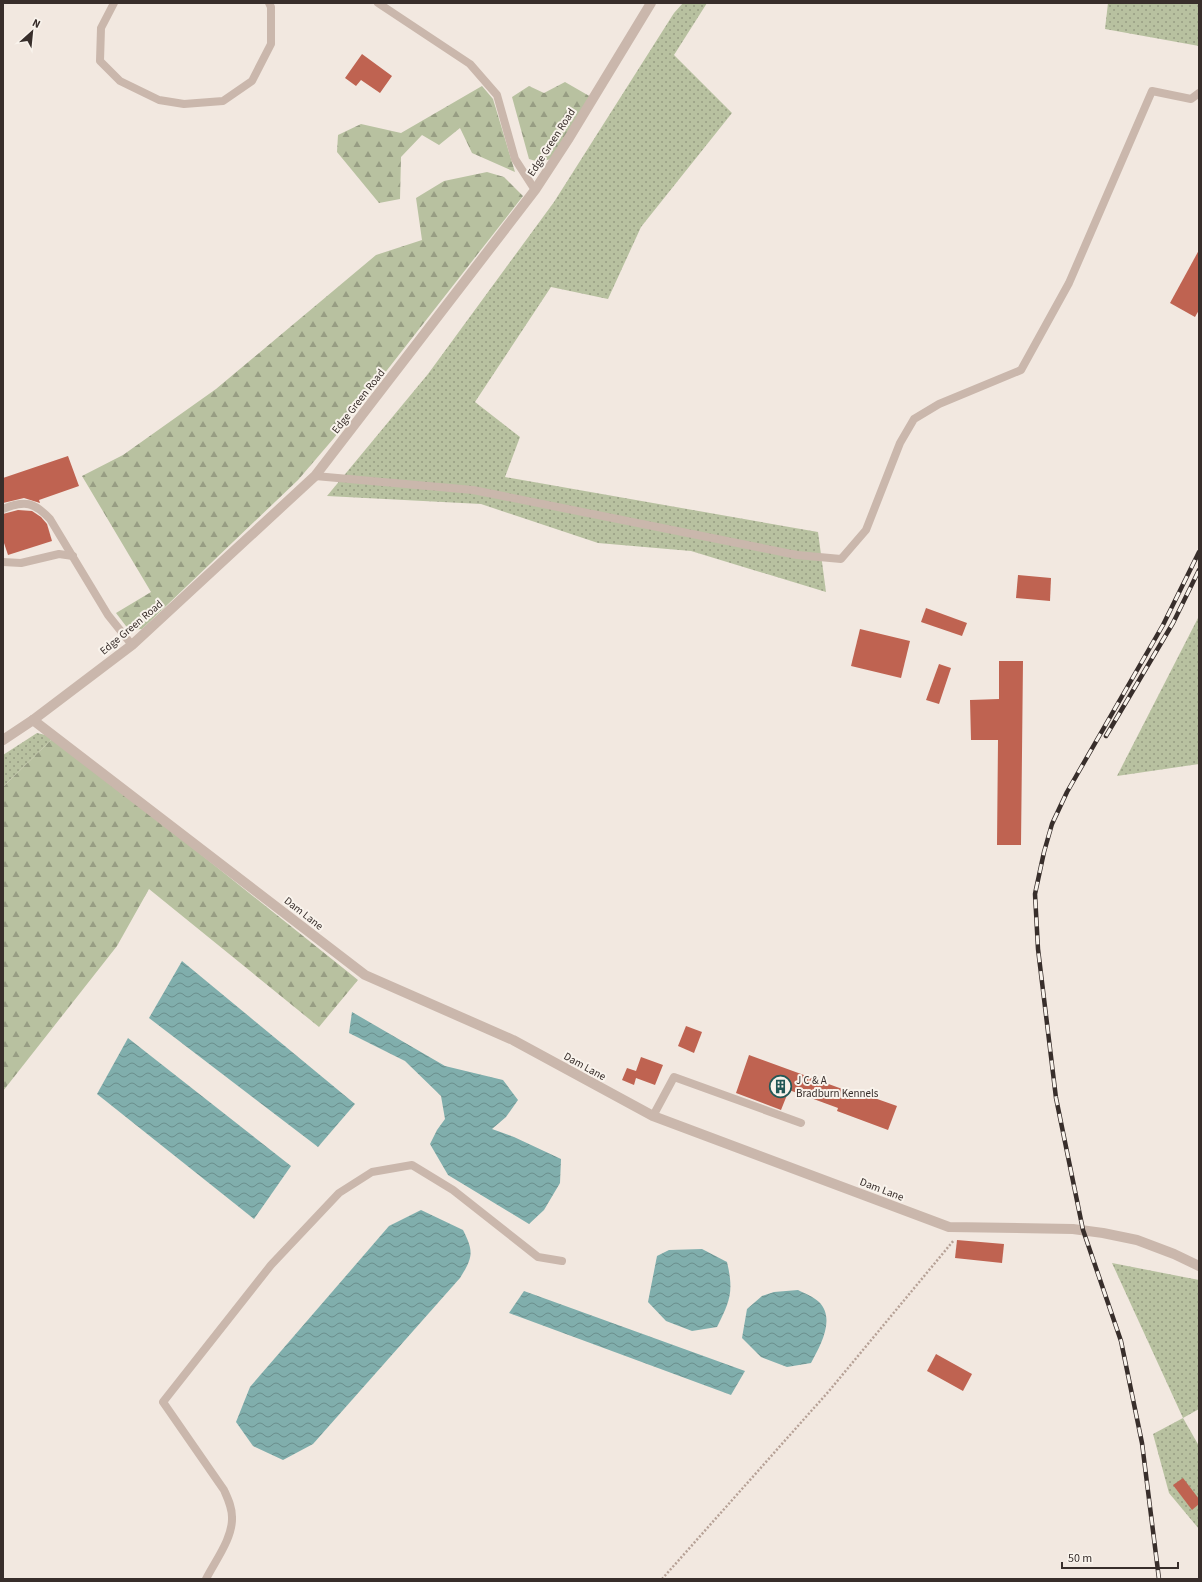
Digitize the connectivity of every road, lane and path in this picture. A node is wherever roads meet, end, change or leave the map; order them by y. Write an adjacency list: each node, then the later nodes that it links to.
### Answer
1 (114, 3): 2 (lane)
2 (269, 3)
3 (378, 3): 6 (lane)
4 (651, 3): 6 (street, Edge Green Road)
5 (1199, 93): 7 (lane)
6 (535, 190): 7 (street, Edge Green Road)
7 (314, 476): 11 (street, Edge Green Road)
8 (3, 509): 9 (lane)
9 (73, 556): 10 (lane); 11 (lane)
10 (3, 562)
11 (132, 645): 12 (street, Edge Green Road)
12 (33, 720): 13 (street, Edge Green Road); 14 (street, Dam Lane)
13 (3, 740)
14 (653, 1116): 15 (lane); 16 (street, Dam Lane)
15 (802, 1122)
16 (964, 1228): 18 (street, Dam Lane); 20 (path)
17 (562, 1261): 19 (lane)
18 (1199, 1266)
19 (206, 1579)
20 (662, 1579)

